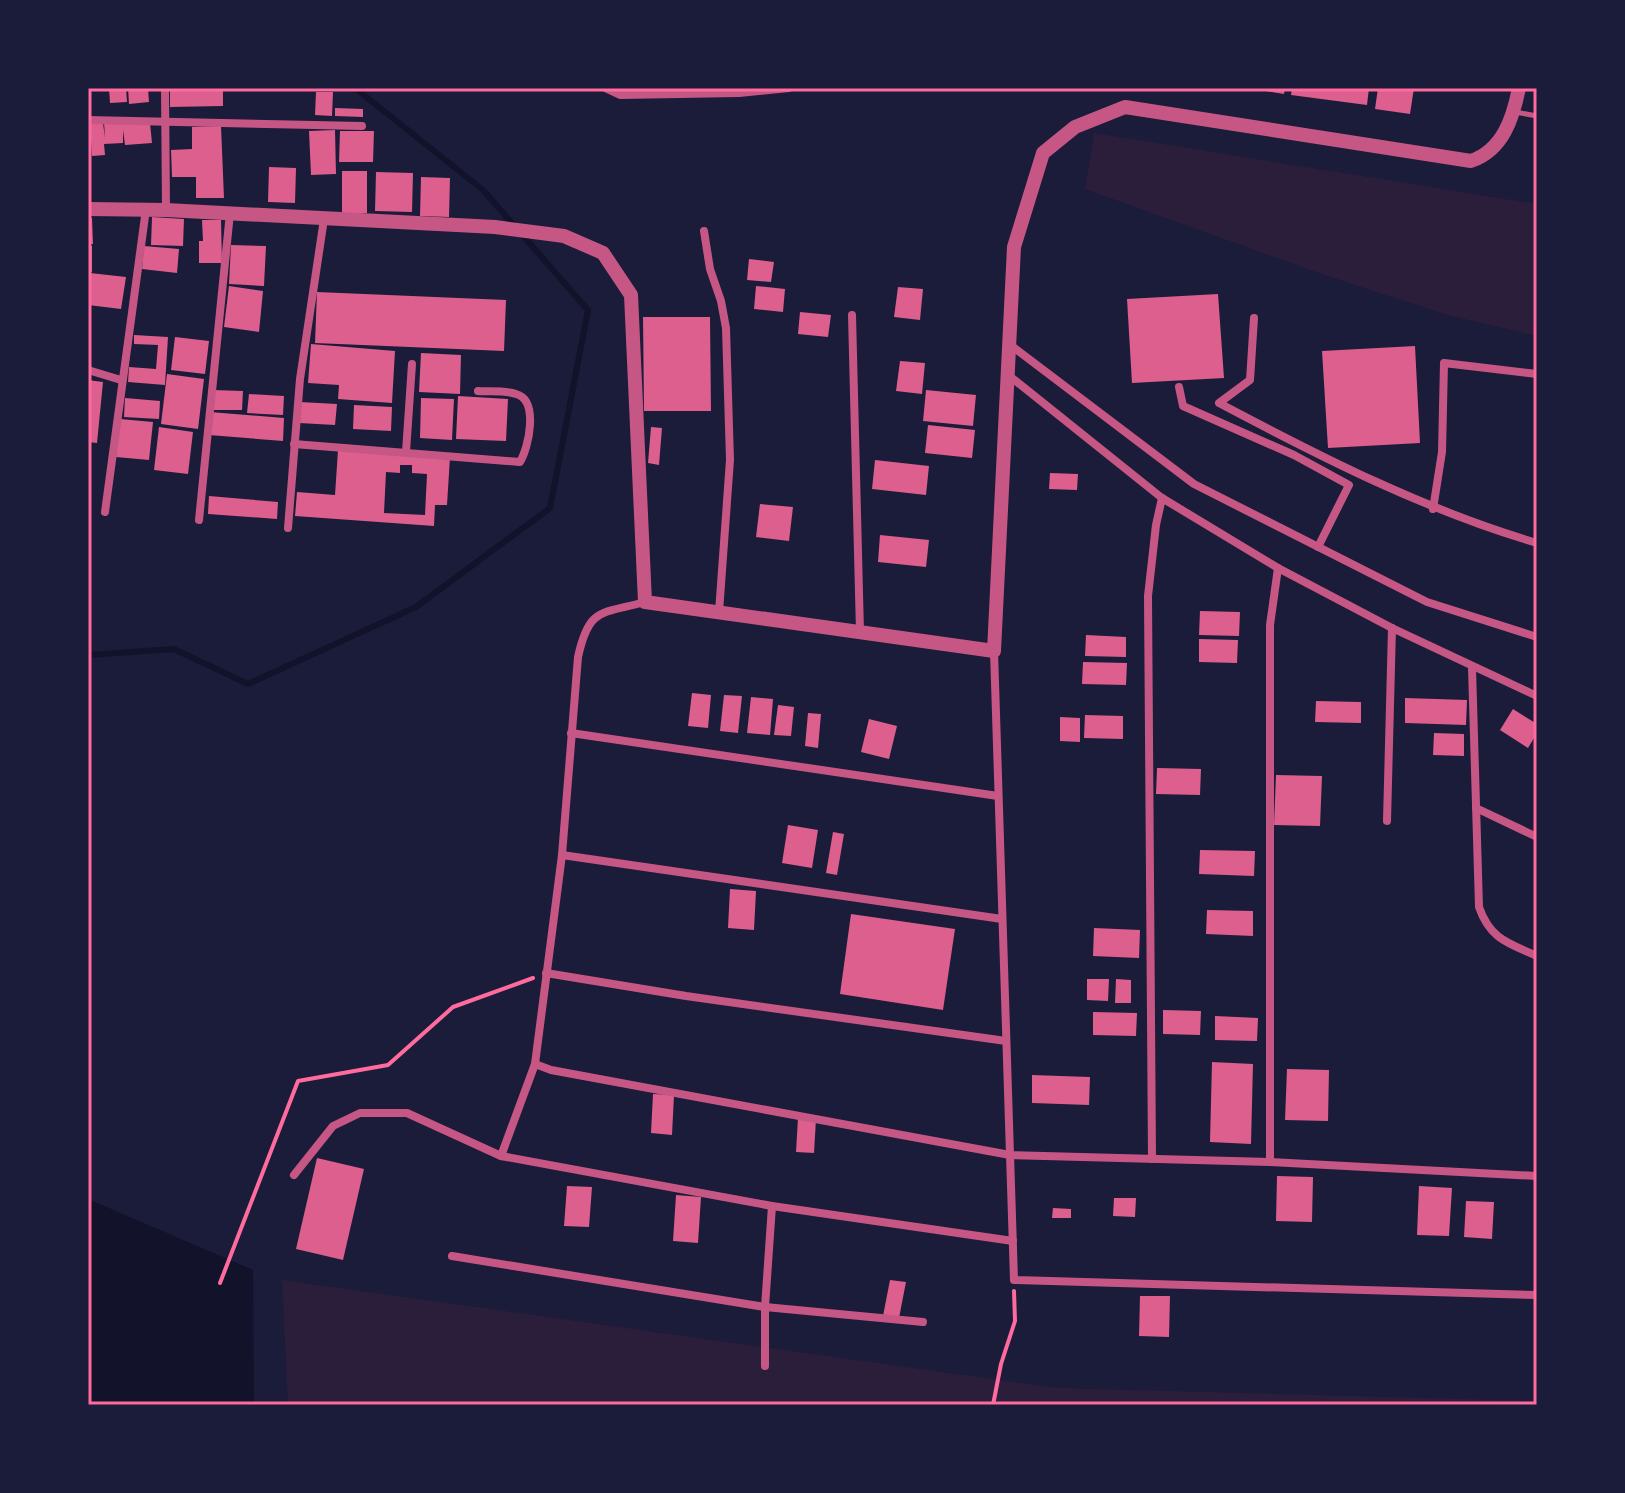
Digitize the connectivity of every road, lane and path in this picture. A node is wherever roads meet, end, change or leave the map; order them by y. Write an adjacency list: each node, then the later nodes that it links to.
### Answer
1 (165, 88): 8 (street)
2 (605, 88): 3 (street)
3 (789, 88)
4 (1519, 88): 5 (street)
5 (1514, 111): 6 (lane); 18 (street)
6 (1537, 116)
7 (88, 120): 8 (street)
8 (166, 122): 9 (street); 12 (street)
9 (362, 126)
10 (88, 209): 11 (street)
11 (146, 209): 12 (street); 23 (street)
12 (166, 210): 13 (street)
13 (230, 213): 14 (street); 31 (street)
14 (324, 219): 26 (street); 36 (street)
15 (704, 231): 37 (street)
16 (852, 315): 39 (street)
17 (1254, 318): 29 (street)
18 (1008, 343): 21 (street); 34 (street)
19 (412, 364): 27 (street)
20 (88, 370): 23 (street)
21 (1007, 373): 28 (street); 41 (street)
22 (1537, 374): 29 (street)
23 (121, 380): 30 (street)
24 (1179, 387): 34 (street)
25 (478, 391): 27 (street)
26 (294, 444): 27 (street); 32 (street)
27 (406, 452)
28 (1162, 498): 35 (street); 57 (street)
29 (1433, 509): 33 (street)
30 (105, 512)
31 (199, 520)
32 (288, 528)
33 (1537, 543)
34 (1318, 547): 40 (street)
35 (1278, 568): 38 (street); 58 (street)
36 (645, 602): 37 (street); 44 (street)
37 (719, 612): 39 (street)
38 (1392, 628): 42 (street); 47 (street)
39 (860, 632): 41 (street)
40 (1537, 637)
41 (994, 651): 45 (street)
42 (1472, 668): 43 (street); 46 (street)
43 (1537, 696)
44 (571, 733): 45 (street); 49 (street)
45 (998, 796): 50 (street)
46 (1476, 808): 48 (street); 51 (street)
47 (1387, 821)
48 (1537, 837)
49 (562, 855): 50 (street); 52 (street)
50 (1002, 919): 53 (street)
51 (1537, 956)
52 (546, 973): 53 (street); 54 (street); 65 (path)
53 (1006, 1041): 55 (street)
54 (535, 1064): 55 (street); 56 (street)
55 (1010, 1155): 57 (street); 62 (street)
56 (501, 1156): 59 (street); 61 (street)
57 (1152, 1159): 58 (street)
58 (1270, 1162): 60 (street)
59 (294, 1175)
60 (1537, 1176)
61 (772, 1206): 62 (street); 67 (street)
62 (1013, 1241): 64 (street)
63 (452, 1256): 67 (street)
64 (1014, 1280): 66 (street); 70 (path)
65 (220, 1283)
66 (1537, 1295)
67 (765, 1307): 68 (street); 69 (street)
68 (923, 1322)
69 (765, 1366)
70 (993, 1405)

